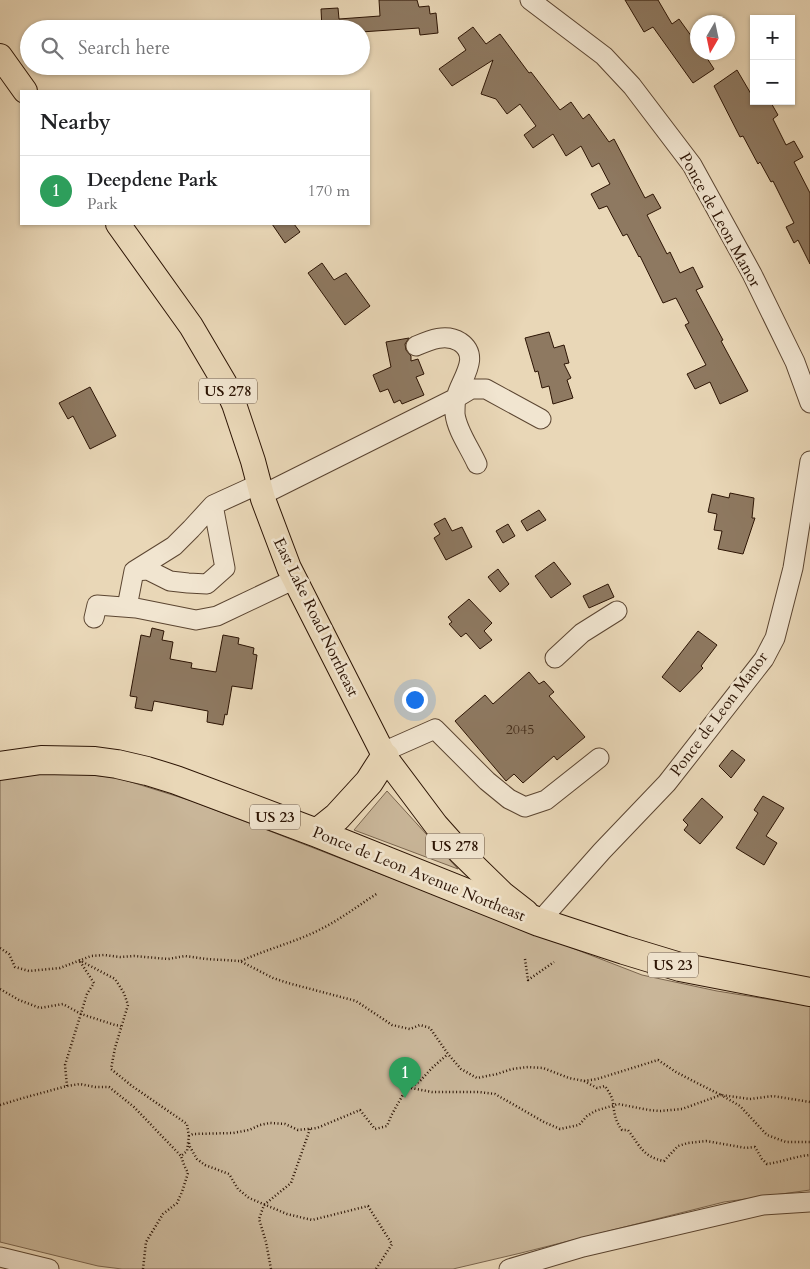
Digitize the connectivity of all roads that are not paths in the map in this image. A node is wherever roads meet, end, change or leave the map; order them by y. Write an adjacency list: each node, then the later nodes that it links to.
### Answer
1 (530, 0): 7 (street, Ponce de Leon Manor)
2 (0, 56): 3 (main road)
3 (24, 90)
4 (119, 225): 11 (main road, East Lake Road Northeast / US 278)
5 (416, 346): 6 (street)
6 (456, 398): 8 (street); 10 (street); 11 (street)
7 (810, 403)
8 (541, 419)
9 (810, 461): 23 (street, Ponce de Leon Manor)
10 (477, 464)
11 (261, 490): 12 (street); 14 (main road, East Lake Road Northeast / US 278)
12 (213, 505): 13 (street); 13 (street)
13 (134, 571): 15 (street)
14 (295, 579): 15 (street); 19 (main road, East Lake Road Northeast / US 278)
15 (127, 607): 17 (street)
16 (617, 611): 18 (street)
17 (94, 618)
18 (555, 658)
19 (384, 754): 20 (street); 22 (highway); 23 (main road, East Lake Road Northeast / US 278)
20 (599, 758)
21 (0, 766): 22 (highway, Ponce de Leon Avenue Northeast / US 23)
22 (317, 833): 23 (highway, Ponce de Leon Avenue Northeast / US 23)
23 (539, 922): 24 (highway, Ponce de Leon Avenue Northeast / US 23)
24 (810, 992)
25 (808, 1202): 28 (street)
26 (0, 1257): 27 (street)
27 (49, 1269)
28 (509, 1269)

